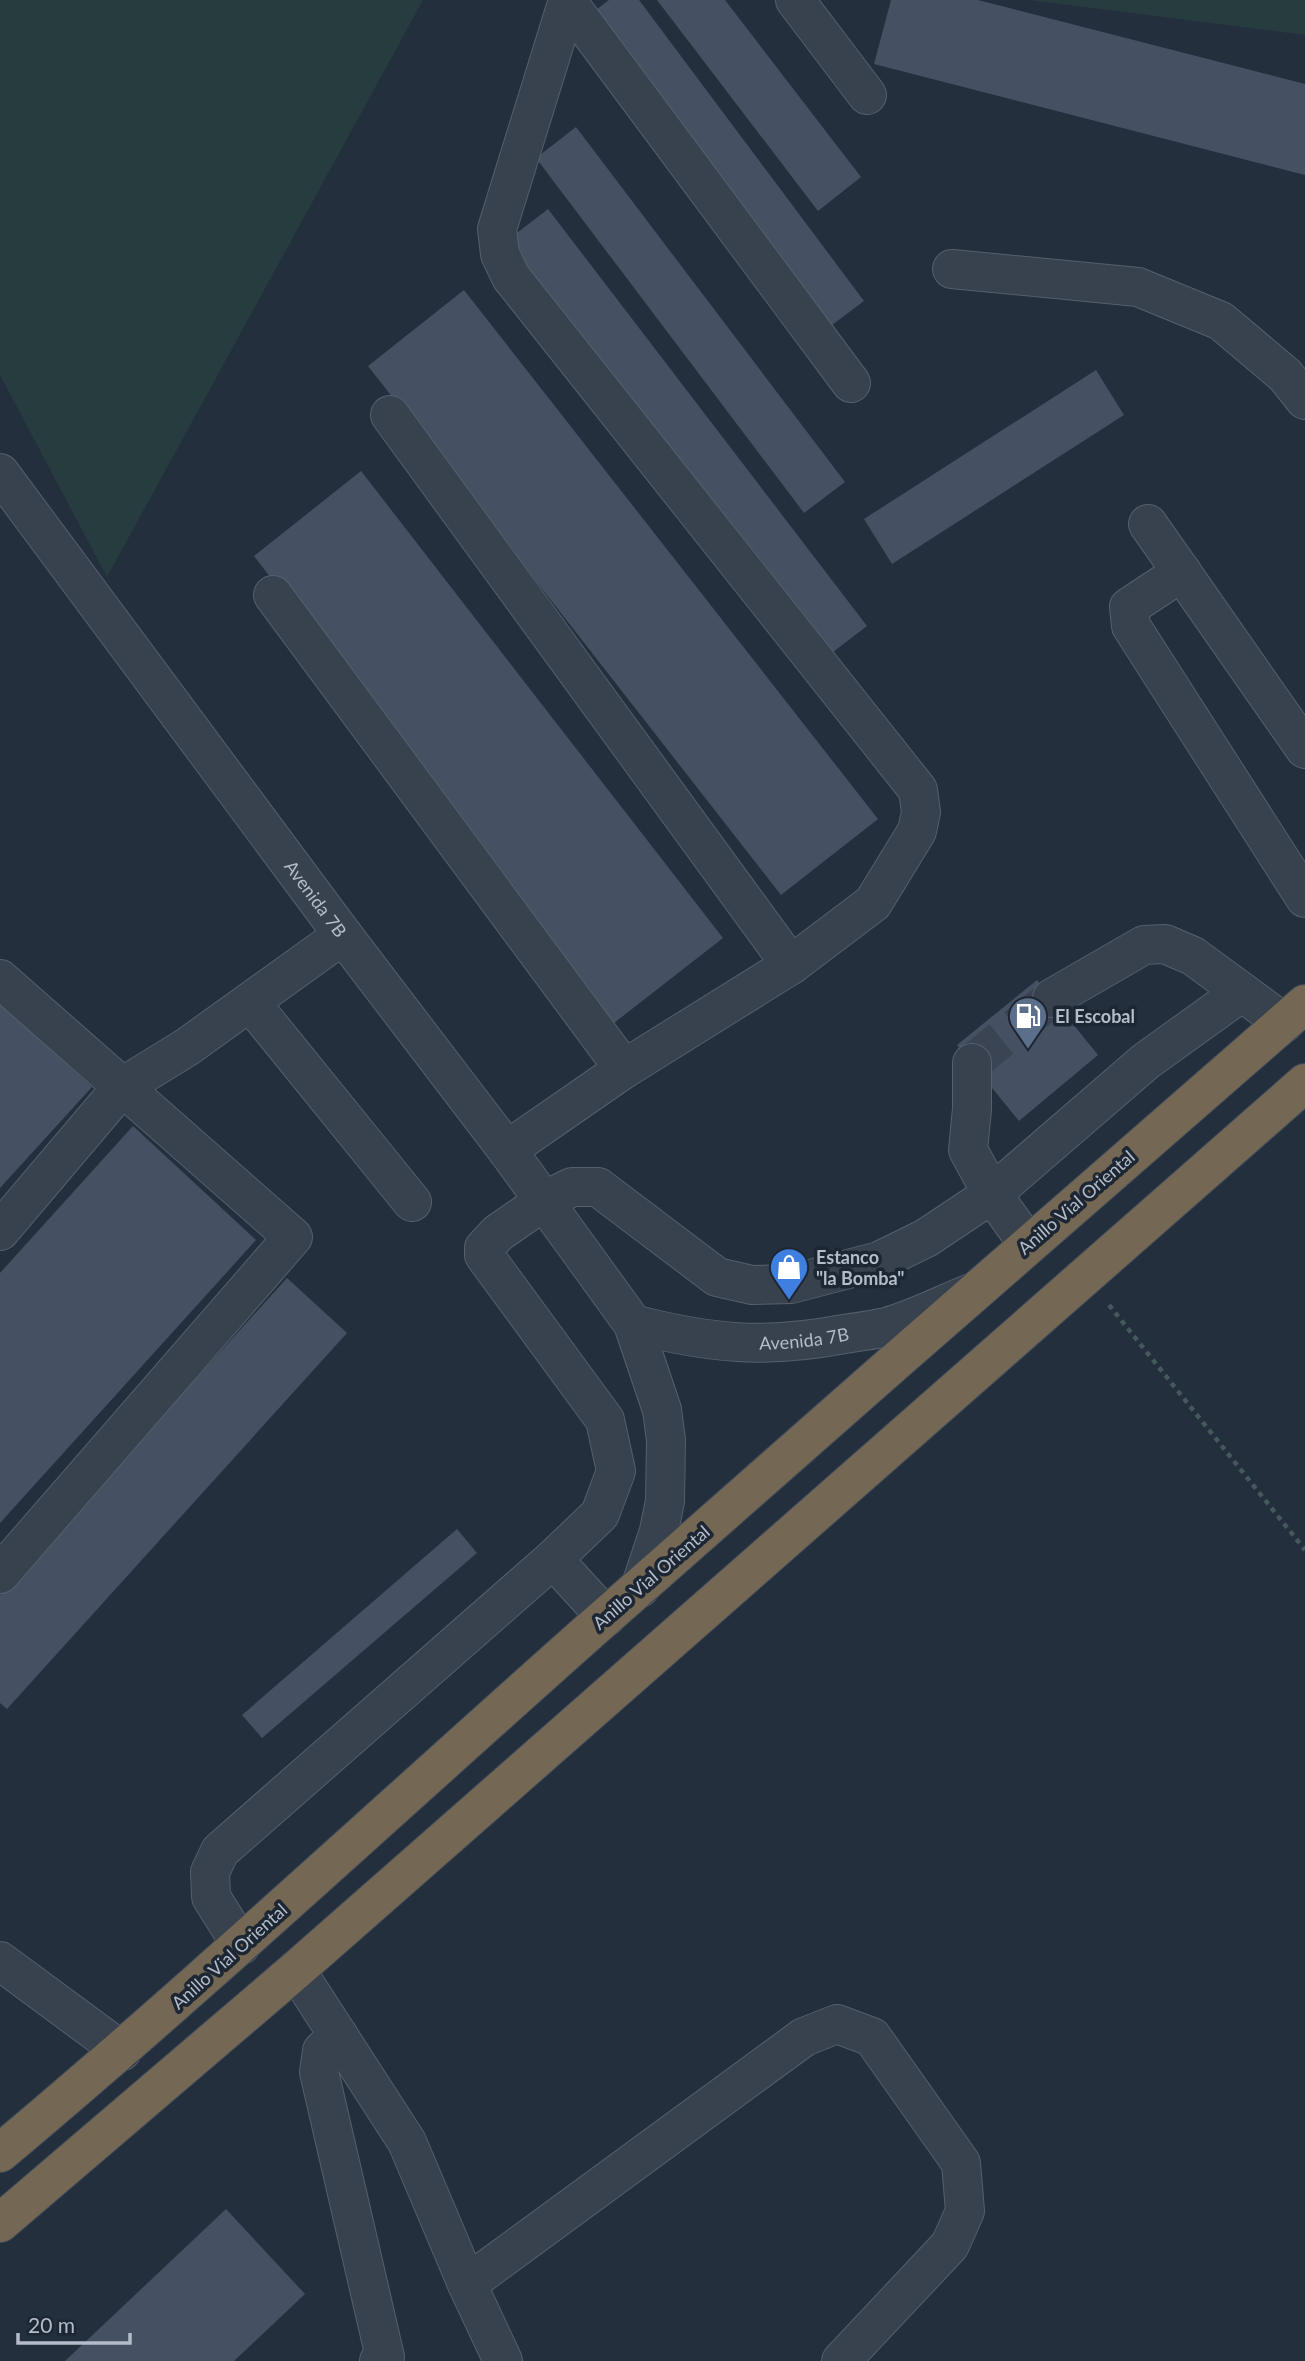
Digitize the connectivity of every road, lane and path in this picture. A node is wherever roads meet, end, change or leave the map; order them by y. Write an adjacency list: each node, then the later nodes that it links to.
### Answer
1 (795, 0): 3 (street)
2 (567, 1): 5 (street); 15 (street)
3 (867, 95)
4 (952, 269): 6 (street)
5 (851, 383)
6 (1305, 400)
7 (390, 415): 15 (street)
8 (0, 473): 14 (street, Avenida 7B)
9 (1148, 524): 10 (street)
10 (1182, 572): 12 (street); 13 (street)
11 (273, 595): 22 (street)
12 (1305, 749)
13 (1305, 898)
14 (343, 935): 19 (street); 25 (street, Avenida 7B)
15 (790, 965): 22 (street)
16 (0, 979): 24 (street)
17 (1242, 992): 18 (street); 20 (street); 26 (street)
18 (1052, 998)
19 (250, 1002): 24 (street); 28 (street)
20 (1294, 1014): 30 (highway, Anillo Vial Oriental)
21 (972, 1063): 26 (street)
22 (624, 1069): 25 (street)
23 (1305, 1083): 31 (highway)
24 (122, 1087): 29 (street); 36 (street)
25 (507, 1150): 27 (street, Avenida 7B)
26 (992, 1194): 27 (street); 30 (street)
27 (544, 1201): 33 (street, Avenida 7B); 35 (street)
28 (412, 1202)
29 (0, 1231)
30 (1028, 1244): 32 (highway, Anillo Vial Oriental)
31 (1086, 1276): 34 (path); 41 (highway)
32 (971, 1293): 33 (street, Avenida 7B); 37 (highway, Anillo Vial Oriental)
33 (633, 1324): 37 (street, Avenida 7B)
34 (1305, 1550)
35 (553, 1559): 38 (street); 39 (street)
36 (0, 1574)
37 (640, 1588): 38 (highway, Anillo Vial Oriental)
38 (606, 1617): 39 (highway, Anillo Vial Oriental)
39 (241, 1945): 43 (highway, Anillo Vial Oriental)
40 (0, 1961): 43 (street)
41 (296, 1970): 42 (street); 45 (highway)
42 (338, 2035): 46 (street); 47 (street)
43 (122, 2051): 44 (highway, Anillo Vial Oriental)
44 (0, 2153)
45 (0, 2223)
46 (467, 2284): 48 (street); 49 (street)
47 (383, 2360)
48 (503, 2361)
49 (841, 2361)

